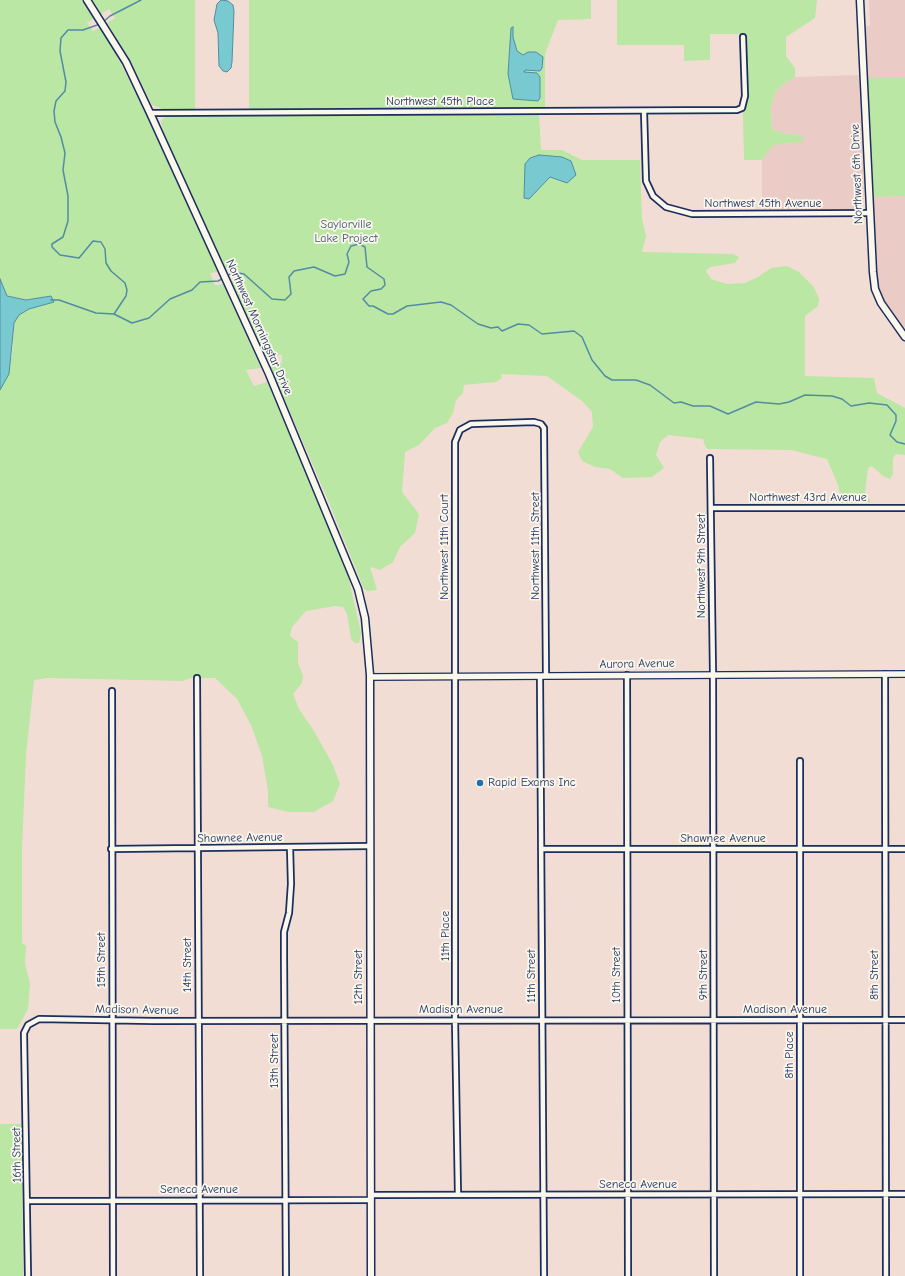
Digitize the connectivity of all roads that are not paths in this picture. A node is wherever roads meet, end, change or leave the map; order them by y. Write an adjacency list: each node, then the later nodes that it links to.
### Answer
1 (86, 0): 5 (main road, Northwest Morningstar Drive)
2 (860, 0): 6 (main road, Northwest 6th Drive)
3 (744, 37): 4 (street, Northwest 45th Place)
4 (644, 111): 5 (street, Northwest 45th Place); 6 (street, Northwest 45th Avenue)
5 (150, 113): 17 (main road, Northwest Morningstar Drive)
6 (870, 213): 7 (main road, Northwest 6th Drive)
7 (904, 335)
8 (471, 424): 16 (street, Northwest 11th Street); 19 (street, Northwest 11th Court)
9 (710, 458): 10 (street, Northwest 9th Street)
10 (712, 508): 11 (street, Northwest 43rd Avenue); 12 (street, Northwest 9th Street)
11 (905, 508)
12 (713, 674): 13 (street, Aurora Avenue); 15 (street, Aurora Avenue); 28 (street, 9th Street)
13 (885, 674): 14 (street, Aurora Avenue); 30 (street, 8th Street)
14 (905, 674)
15 (627, 675): 16 (street, Aurora Avenue); 27 (street, 10th Street)
16 (543, 676): 19 (street, Aurora Avenue); 26 (street, 11th Street)
17 (370, 677): 19 (street, Aurora Avenue); 22 (main road, 12th Street)
18 (197, 678): 24 (street, 14th Street)
19 (456, 678): 34 (street, 11th Place)
20 (112, 691): 25 (street, 15th Street)
21 (800, 761): 29 (street, 8th Place)
22 (370, 846): 23 (street, Shawnee Avenue); 33 (main road, 12th Street)
23 (290, 847): 24 (street, Shawnee Avenue); 42 (street, 13th Street)
24 (198, 848): 25 (street, Shawnee Avenue); 41 (street, 14th Street)
25 (111, 849): 32 (street, 15th Street)
26 (541, 849): 27 (street, Shawnee Avenue); 35 (street, 11th Street)
27 (627, 849): 28 (street, Shawnee Avenue); 36 (street, 10th Street)
28 (713, 849): 29 (street, Shawnee Avenue); 37 (street, 9th Street)
29 (799, 849): 30 (street, Shawnee Avenue); 38 (street, 8th Place)
30 (885, 849): 31 (street, Shawnee Avenue); 39 (street, 8th Street)
31 (905, 849)
32 (112, 1020): 41 (street, Madison Avenue); 43 (street, Madison Avenue); 55 (street, 15th Street)
33 (370, 1020): 34 (street, Madison Avenue); 42 (street, Madison Avenue); 51 (main road, 12th Street)
34 (456, 1020): 35 (street, Madison Avenue); 48 (street, 11th Place)
35 (542, 1020): 36 (street, Madison Avenue); 49 (street, 11th Street)
36 (627, 1020): 37 (street, Madison Avenue); 50 (street, 10th Street)
37 (714, 1020): 38 (street, Madison Avenue); 44 (street, 9th Street)
38 (800, 1020): 39 (street, Madison Avenue); 45 (street, 8th Place)
39 (886, 1020): 40 (street, Madison Avenue); 46 (street, 8th Street)
40 (905, 1020)
41 (198, 1021): 42 (street, Madison Avenue); 52 (street, 14th Street)
42 (284, 1021): 53 (street, 13th Street)
43 (24, 1033): 54 (street, 16th Street)
44 (714, 1194): 45 (street, Seneca Avenue); 50 (street, Seneca Avenue); 63 (street, 9th Street)
45 (800, 1194): 46 (street, Seneca Avenue); 64 (street, 8th Place)
46 (886, 1194): 47 (street, Seneca Avenue); 65 (street, 8th Street)
47 (905, 1194)
48 (458, 1195): 49 (street, Seneca Avenue); 51 (street, Seneca Avenue)
49 (543, 1195): 50 (street, Seneca Avenue); 61 (street, 11th Street)
50 (627, 1195): 62 (street, 10th Street)
51 (371, 1197): 53 (street, Seneca Avenue); 60 (main road, 12th Street)
52 (200, 1200): 53 (street, Seneca Avenue); 55 (street, Seneca Avenue); 58 (street, 14th Street)
53 (286, 1200): 59 (street, 13th Street)
54 (27, 1201): 55 (street, Seneca Avenue); 56 (street, 16th Street)
55 (113, 1201): 57 (street, 15th Street)
56 (28, 1276)
57 (113, 1276)
58 (200, 1276)
59 (286, 1276)
60 (371, 1276)
61 (544, 1276)
62 (628, 1276)
63 (714, 1276)
64 (800, 1276)
65 (886, 1276)

